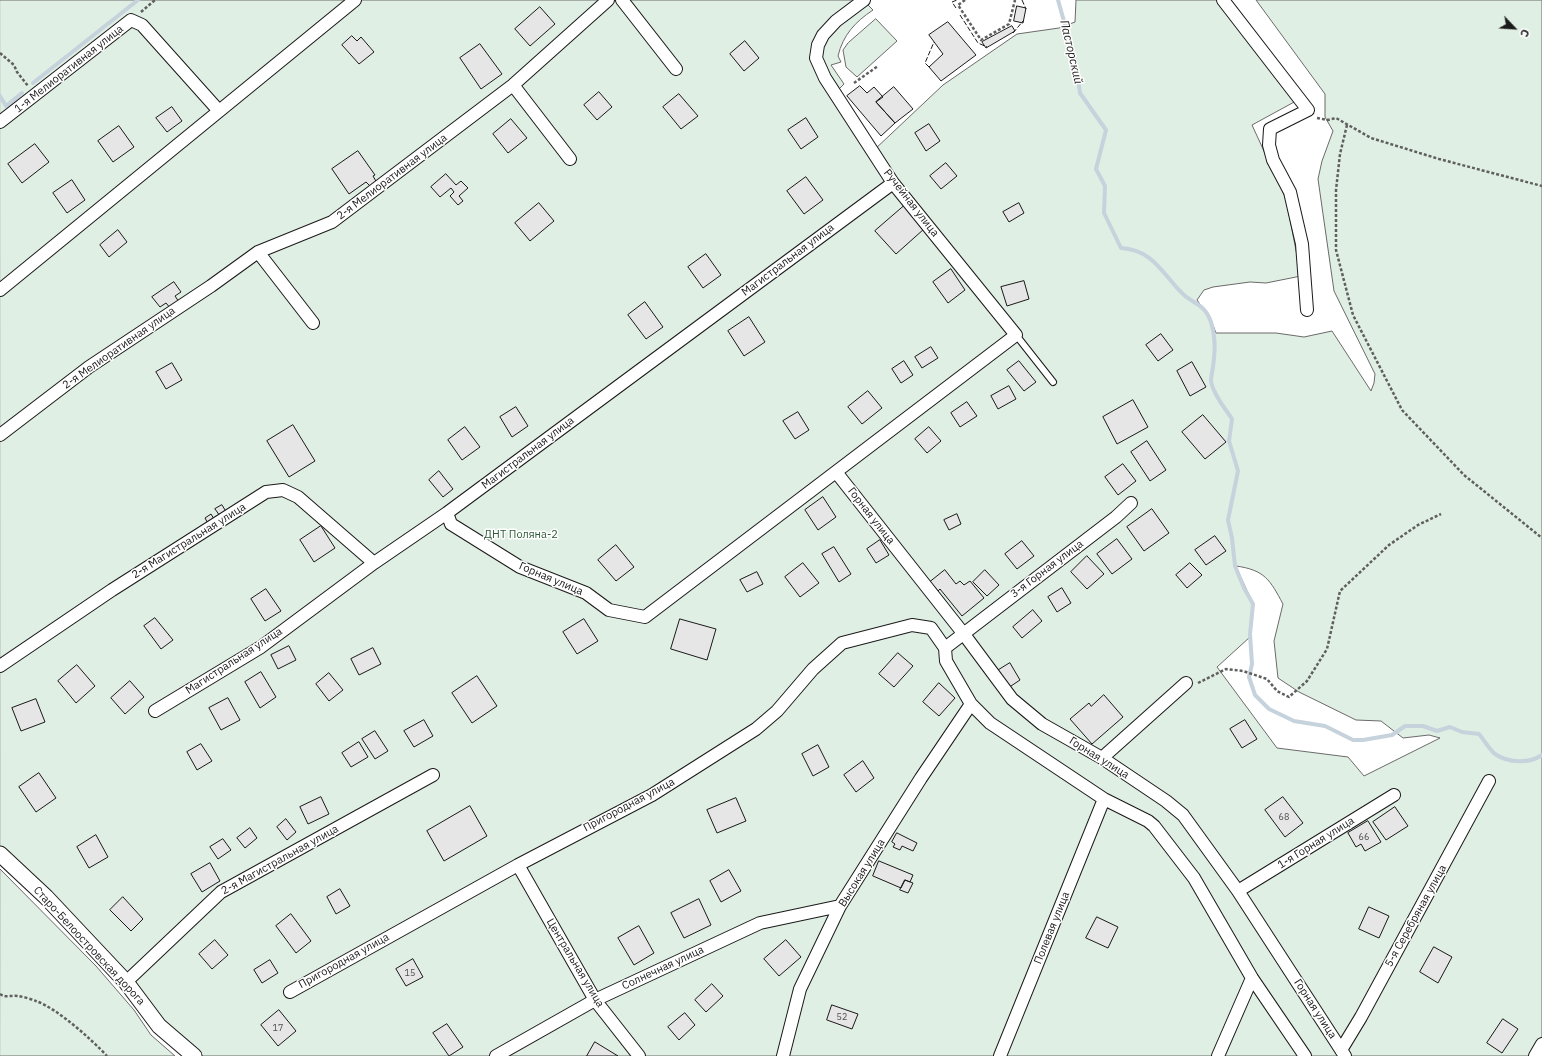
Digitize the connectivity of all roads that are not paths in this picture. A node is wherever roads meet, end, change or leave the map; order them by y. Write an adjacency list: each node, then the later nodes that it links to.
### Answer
1 (355, 0): 8 (street)
2 (608, 0): 7 (street, 2-я Мелиоративная улица)
3 (622, 0): 6 (street)
4 (864, 0): 11 (street, Ручейная улица)
5 (1223, 0): 14 (street)
6 (676, 69)
7 (513, 85): 10 (street); 12 (street, 2-я Мелиоративная улица)
8 (219, 111): 9 (street, 1-я Мелиоративная улица); 13 (street)
9 (0, 122)
10 (570, 159)
11 (893, 183): 16 (street, Ручейная улица); 21 (street, Магистральная улица)
12 (258, 252): 15 (street); 18 (street, 2-я Мелиоративная улица)
13 (0, 290)
14 (1307, 310)
15 (313, 323)
16 (1016, 335): 17 (lane); 19 (street, Горная улица)
17 (1053, 382)
18 (0, 435)
19 (836, 472): 21 (street, Горная улица); 23 (street, Горная улица)
20 (1130, 503): 23 (street, 3-я Горная улица)
21 (447, 513): 22 (street, Магистральная улица)
22 (374, 563): 25 (street, 2-я Магистральная улица); 28 (street, Магистральная улица)
23 (963, 633): 24 (street, 3-я Горная улица); 29 (street, Горная улица)
24 (945, 648): 27 (street); 35 (street, Пригородная улица)
25 (0, 666)
26 (1186, 683): 29 (street)
27 (971, 704): 33 (street); 37 (street, Высокая улица)
28 (155, 711)
29 (1102, 758): 36 (street, Горная улица)
30 (433, 775): 39 (street, 2-я Магистральная улица)
31 (1489, 781): 43 (street, 5-я Серебряная улица)
32 (1394, 795): 36 (street, 1-я Горная улица)
33 (1104, 799): 38 (street); 48 (street, Полевая улица)
34 (0, 854): 39 (street, Старо-Белоостровская дорога)
35 (518, 865): 40 (street, Пригородная улица); 41 (street, Центральная улица)
36 (1238, 891): 43 (street, Горная улица)
37 (840, 906): 41 (street, Солнечная улица); 47 (street, Высокая улица)
38 (1252, 978): 49 (street); 50 (street)
39 (126, 982): 44 (street, Старо-Белоостровская дорога)
40 (290, 992)
41 (595, 1000): 45 (street, Солнечная улица); 46 (street, Центральная улица)
42 (1542, 1044): 51 (street)
43 (1343, 1053)
44 (194, 1056)
45 (496, 1056)
46 (639, 1056)
47 (783, 1056)
48 (1000, 1056)
49 (1218, 1056)
50 (1305, 1056)
51 (1535, 1056)

